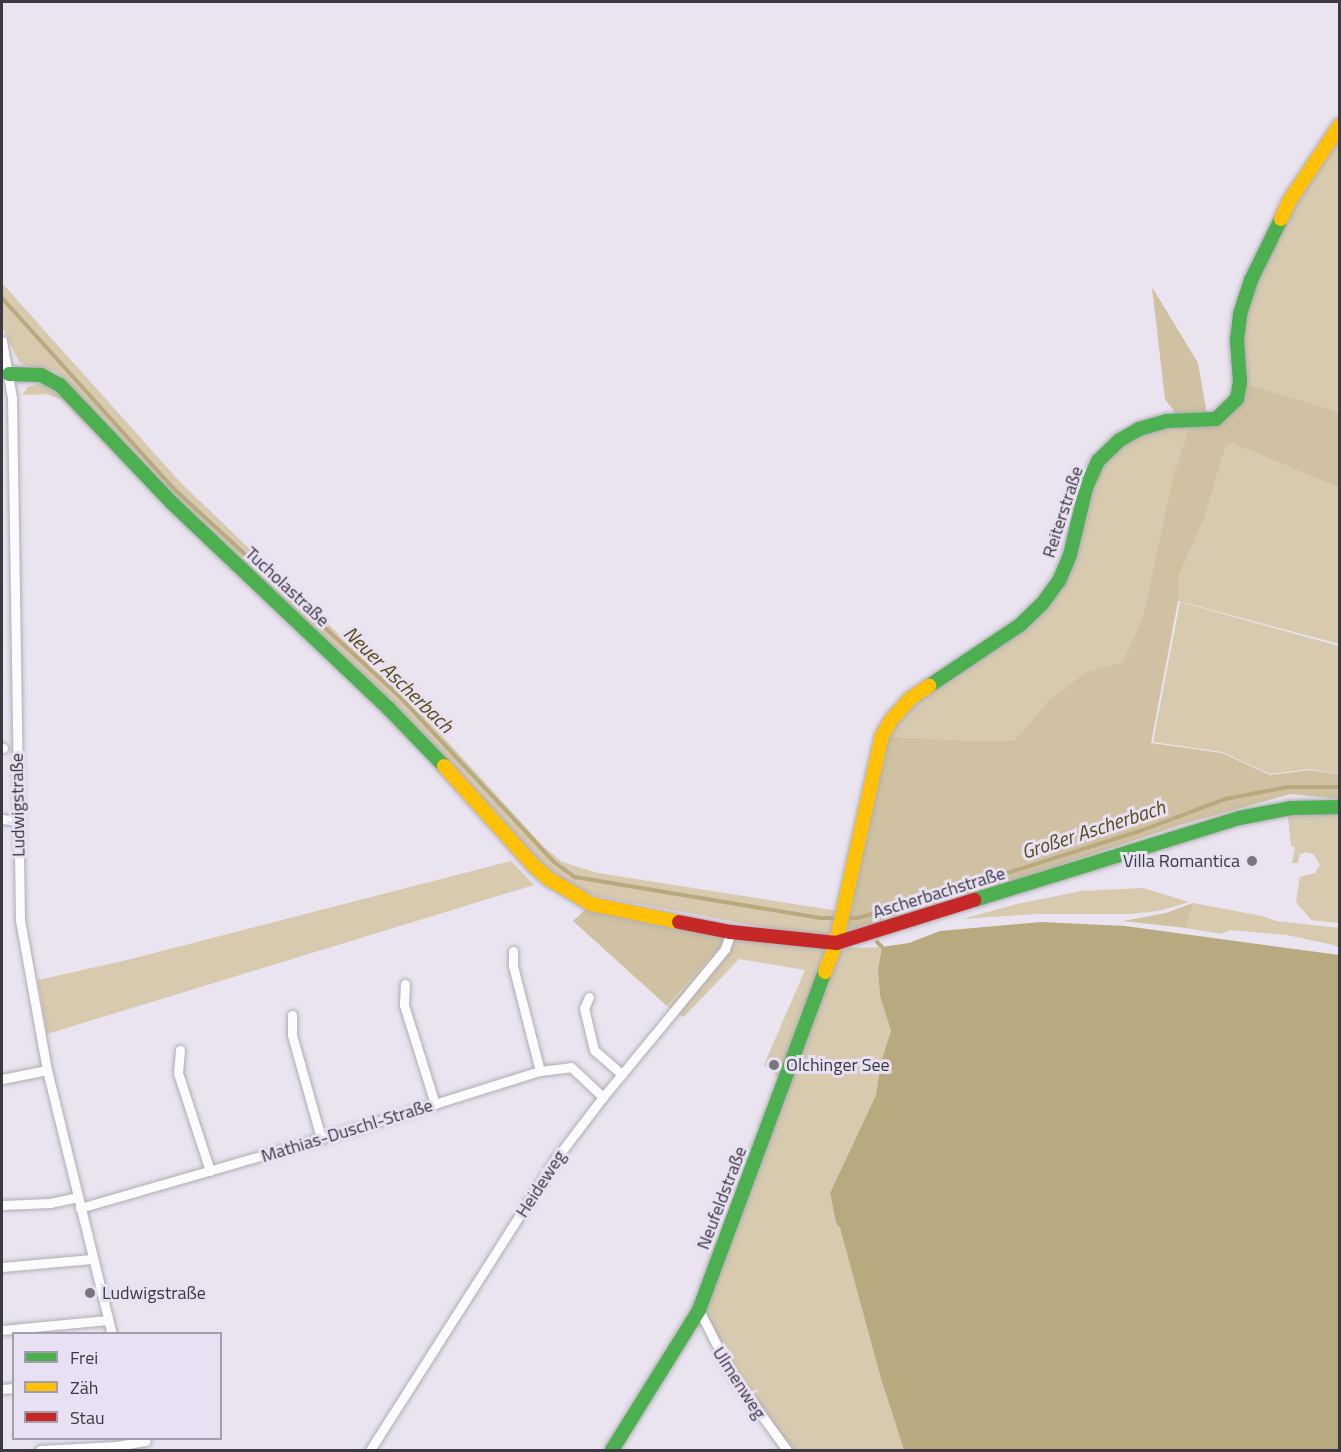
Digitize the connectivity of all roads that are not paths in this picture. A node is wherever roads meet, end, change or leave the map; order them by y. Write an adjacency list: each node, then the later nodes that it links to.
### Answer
1 (1340, 125): 9 (street, Reiterstraße)
2 (2, 341): 3 (street)
3 (9, 374): 6 (street, Ludwigstraße); 7 (street, Tucholastraße)
4 (1340, 807): 9 (street, Ascherbachstraße)
5 (2, 819): 6 (street)
6 (18, 821): 15 (street, Ludwigstraße)
7 (549, 879): 8 (street, Ascherbachstraße)
8 (731, 932): 9 (street, Ascherbachstraße); 17 (street, Heideweg)
9 (836, 943): 28 (street, Neufeldstraße)
10 (513, 951): 16 (street)
11 (405, 984): 20 (street)
12 (589, 997): 17 (street)
13 (292, 1015): 21 (street)
14 (180, 1050): 22 (street)
15 (47, 1070): 18 (street); 23 (street, Ludwigstraße)
16 (540, 1071): 19 (street, Mathias-Duschl-Straße); 20 (street, Mathias-Duschl-Straße)
17 (622, 1074): 19 (street, Heideweg)
18 (2, 1079)
19 (603, 1097): 34 (street, Heideweg)
20 (435, 1104): 21 (street, Mathias-Duschl-Straße)
21 (321, 1138): 22 (street, Mathias-Duschl-Straße)
22 (210, 1171): 25 (street, Mathias-Duschl-Straße)
23 (78, 1197): 24 (street); 25 (street, Ludwigstraße)
24 (2, 1205)
25 (80, 1208): 26 (street, Ludwigstraße)
26 (92, 1259): 27 (street); 29 (street, Ludwigstraße)
27 (2, 1267)
28 (699, 1310): 35 (street, Neufeldstraße); 36 (street, Ulmenweg)
29 (108, 1320): 30 (street); 31 (street, Ludwigstraße)
30 (2, 1330)
31 (111, 1332)
32 (147, 1443): 33 (street)
33 (40, 1450)
34 (370, 1450)
35 (612, 1450)
36 (787, 1450)

